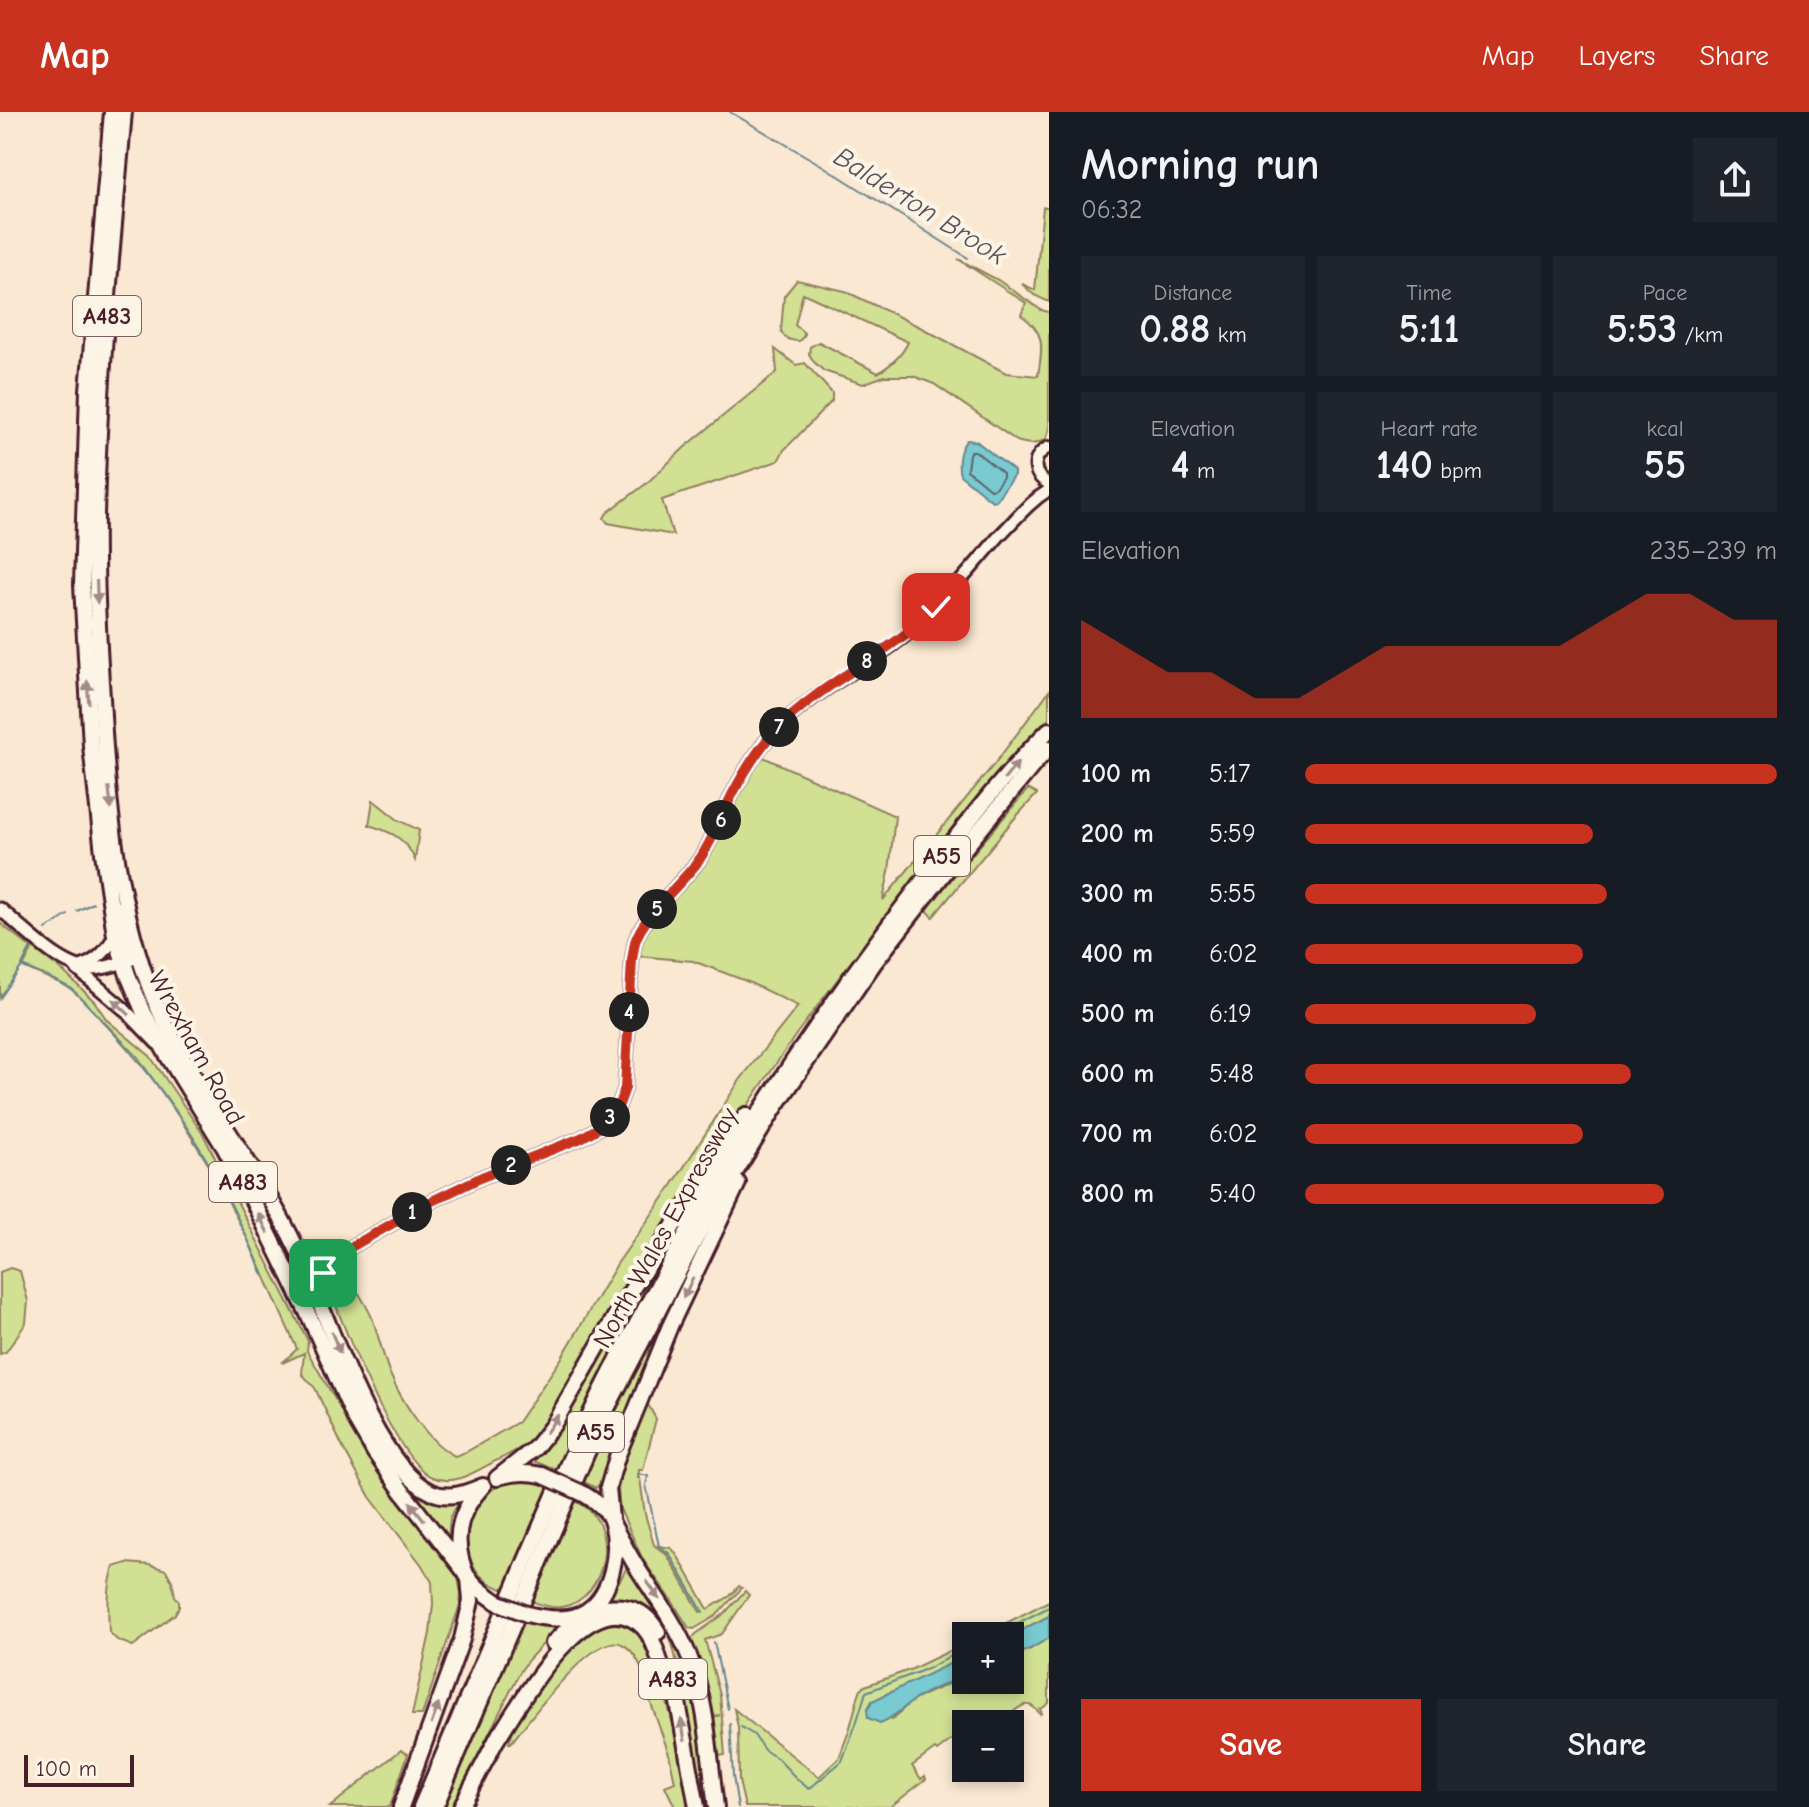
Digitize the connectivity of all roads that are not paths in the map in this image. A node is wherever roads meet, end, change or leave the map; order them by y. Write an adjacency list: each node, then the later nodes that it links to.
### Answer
1 (112, 112): 10 (highway, A483, one-way to 1)
2 (124, 112): 11 (highway, A483, one-way to 11)
3 (1049, 446): 4 (street)
4 (1038, 475): 5 (street); 6 (street)
5 (1049, 487): 6 (street)
6 (1027, 505): 16 (street)
7 (1049, 730): 13 (highway, North Wales Expressway / A55, one-way to 7)
8 (1049, 748): 15 (highway, North Wales Expressway / A55)
9 (0, 909): 12 (main road)
10 (115, 935): 11 (highway, A483); 12 (main road)
11 (131, 959): 12 (main road, Wrexham Road); 14 (highway, Wrexham Road / A483); 17 (highway, Wrexham Road / A483)
12 (76, 966): 14 (main road, one-way to 12)
13 (843, 987): 20 (highway, one-way to 13); 28 (highway, North Wales Expressway / A55)
14 (166, 1053): 19 (highway, Wrexham Road / A483, one-way to 14)
15 (796, 1076): 22 (highway, one-way to 22); 29 (highway, North Wales Expressway / A55)
16 (330, 1259): 17 (street); 18 (street)
17 (306, 1269): 18 (highway, Wrexham Road / A483); 19 (street)
18 (318, 1300): 21 (highway, Wrexham Road / A483, one-way to 21)
19 (310, 1318): 23 (highway, Wrexham Road / A483, one-way to 19)
20 (497, 1478): 21 (highway); 22 (highway, bridge)
21 (483, 1486): 23 (highway)
22 (612, 1521): 24 (highway); 32 (highway, A483, one-way to 32)
23 (467, 1575): 24 (highway, bridge); 27 (highway, one-way to 23)
24 (586, 1611): 25 (highway, A483); 26 (highway)
25 (677, 1693): 26 (highway); 31 (highway, A483, one-way to 25)
26 (497, 1739): 30 (highway)
27 (401, 1807)
28 (421, 1807)
29 (435, 1807)
30 (461, 1807)
31 (697, 1807)
32 (716, 1807)

